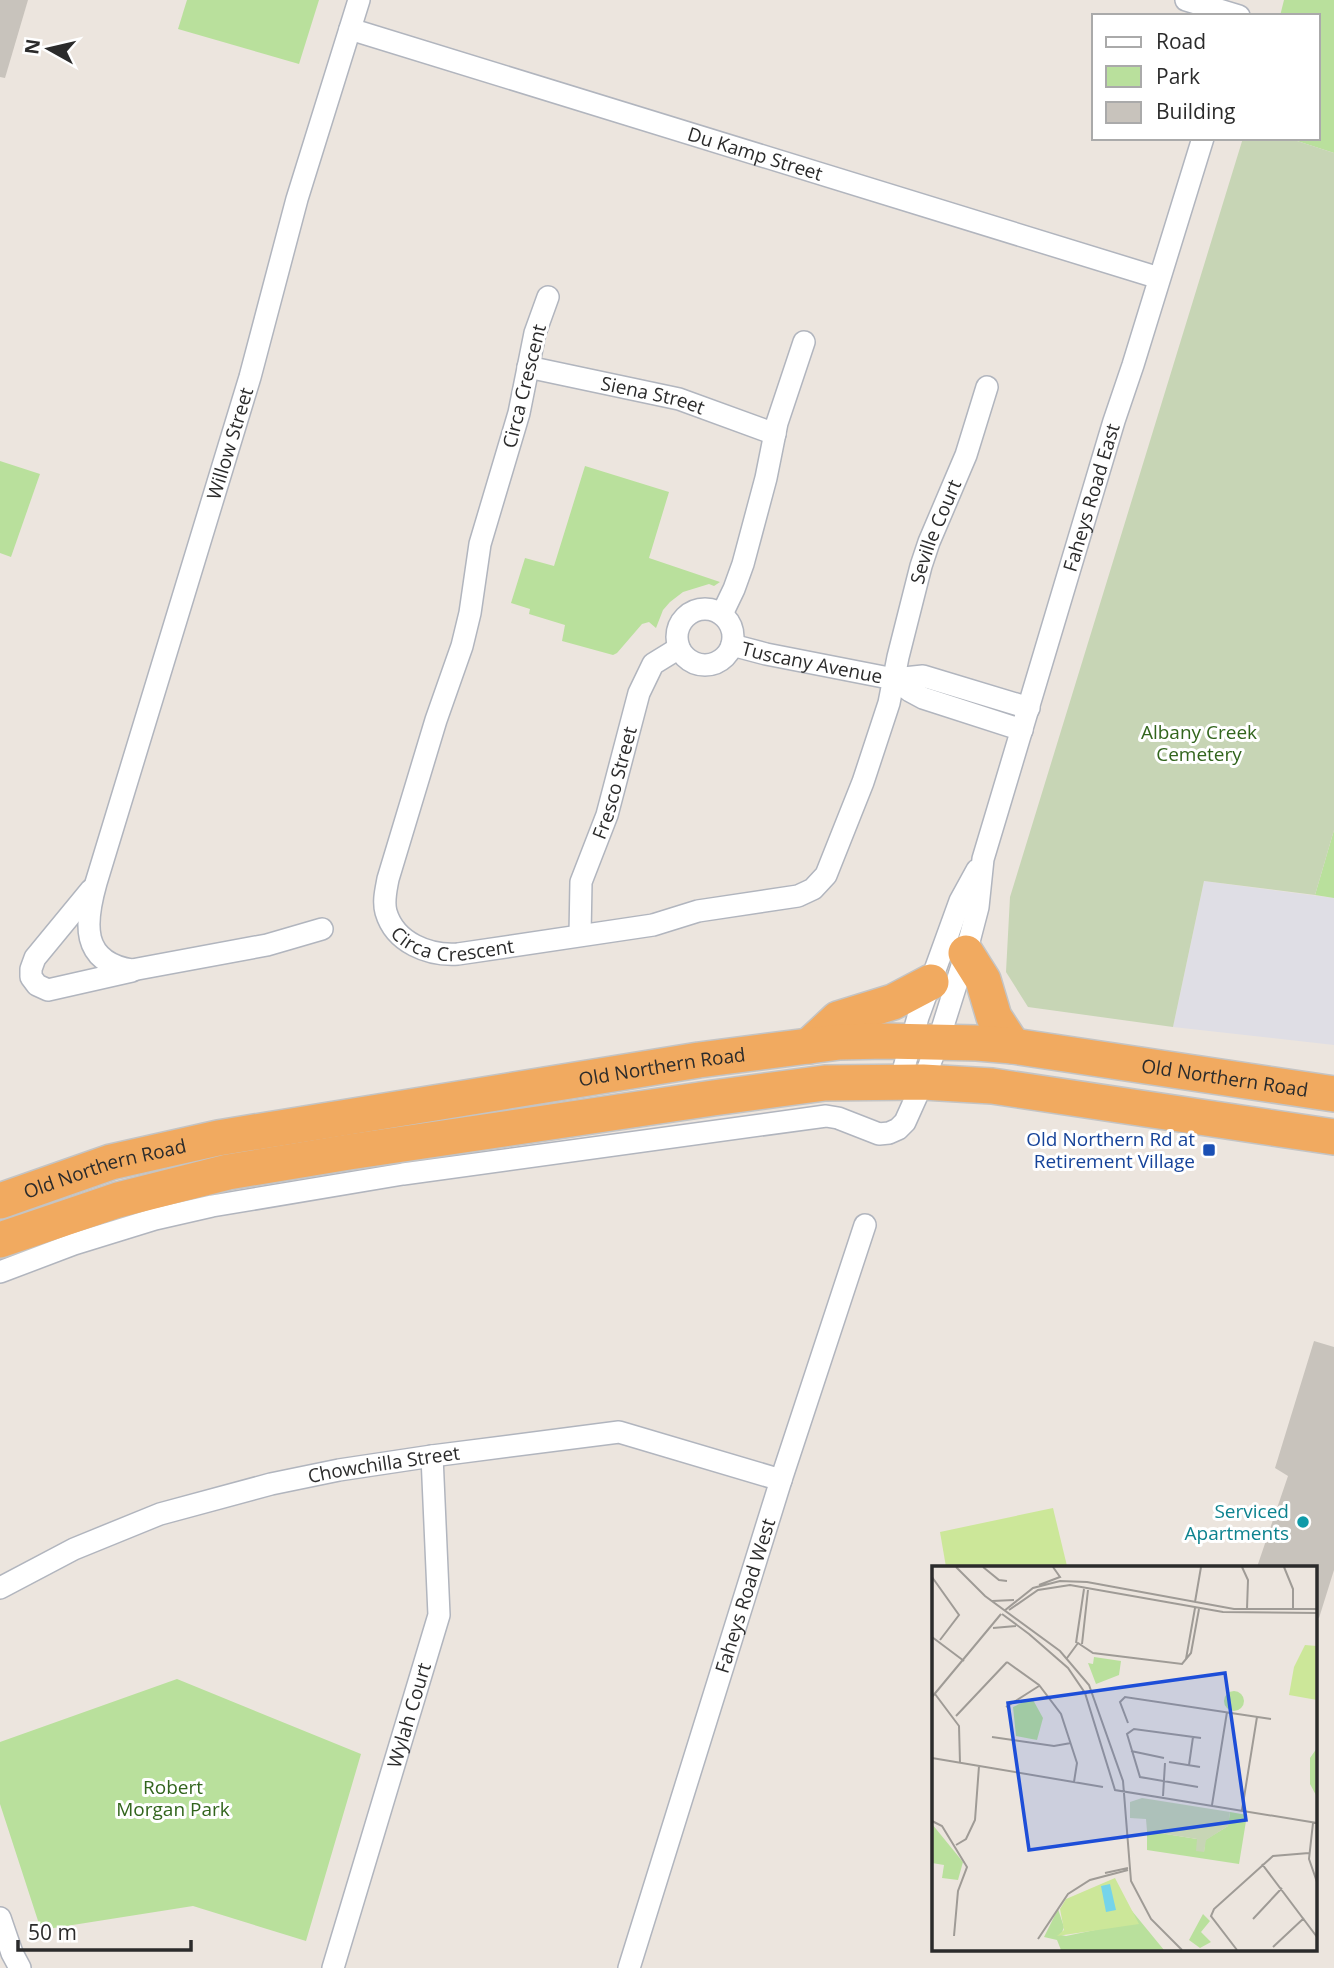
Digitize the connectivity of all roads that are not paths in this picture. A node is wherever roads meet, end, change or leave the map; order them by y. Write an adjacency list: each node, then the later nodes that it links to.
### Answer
1 (359, 0): 4 (street, Willow Street)
2 (1185, 0): 3 (street)
3 (1233, 14)
4 (350, 29): 6 (street, Du Kamp Street); 19 (street, Willow Street)
5 (1202, 140): 6 (street, Faheys Road East)
6 (1159, 278): 16 (street, Faheys Road East)
7 (548, 297): 9 (street, Circa Crescent)
8 (804, 342): 11 (street)
9 (528, 367): 11 (street, Siena Street); 21 (street, Circa Crescent)
10 (986, 387): 15 (street, Seville Court)
11 (775, 434): 12 (street)
12 (722, 614): 13 (street); 14 (street)
13 (732, 645): 14 (street); 15 (street, Tuscany Avenue)
14 (679, 648): 21 (street, Fresco Street)
15 (894, 679): 16 (street, Tuscany Avenue); 17 (street, Tuscany Avenue); 21 (street, Circa Crescent)
16 (1029, 708): 17 (street, Faheys Road East)
17 (1022, 730): 18 (street, Faheys Road East)
18 (984, 859): 22 (street, Faheys Road East); 24 (street, Faheys Road East)
19 (96, 883): 23 (street, Willow Street); 23 (street, Willow Street)
20 (322, 929): 23 (street, Willow Street)
21 (580, 935)
22 (966, 953): 25 (street, Faheys Road East); 27 (highway)
23 (138, 970)
24 (931, 982): 25 (street, Faheys Road East); 26 (highway)
25 (924, 1042): 26 (highway, Old Northern Road); 27 (highway, Old Northern Road); 28 (street, Faheys Road East)
26 (809, 1046): 31 (highway, Old Northern Road)
27 (1013, 1046): 29 (highway, Old Northern Road)
28 (911, 1082): 30 (highway, Old Northern Road); 33 (highway, Old Northern Road); 34 (street)
29 (1334, 1094)
30 (1334, 1137)
31 (0, 1201)
32 (865, 1225): 36 (street, Faheys Road West)
33 (0, 1240)
34 (0, 1272)
35 (432, 1456): 36 (street, Chowchilla Street); 37 (street, Chowchilla Street); 40 (street, Wylah Court)
36 (781, 1480): 41 (street, Faheys Road West)
37 (0, 1588)
38 (0, 1918): 39 (street)
39 (20, 1968)
40 (333, 1968)
41 (629, 1968)

